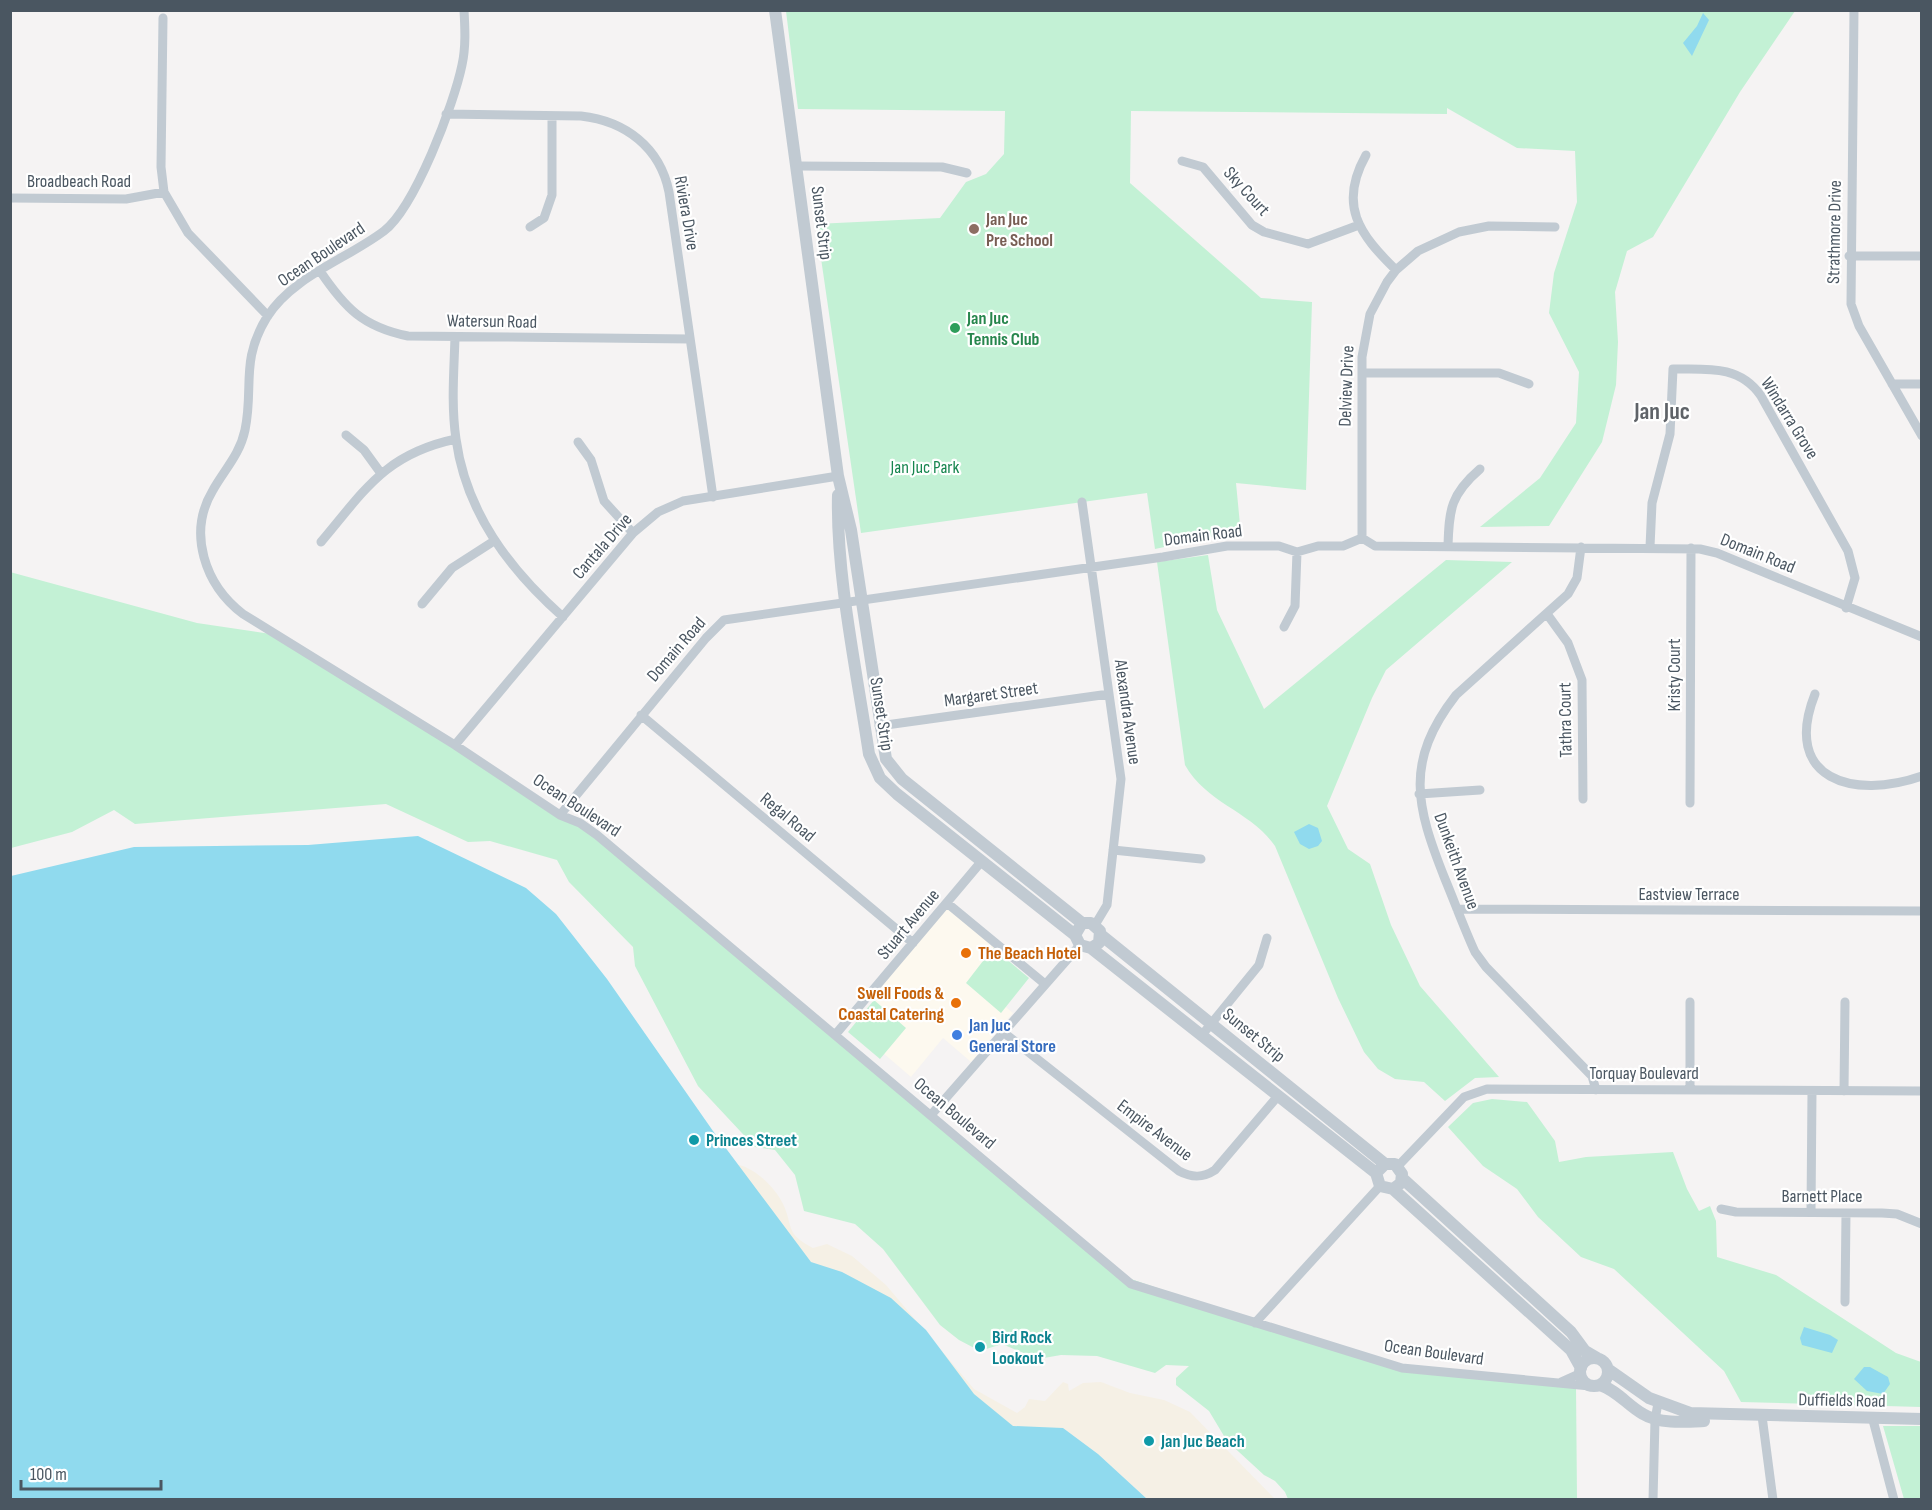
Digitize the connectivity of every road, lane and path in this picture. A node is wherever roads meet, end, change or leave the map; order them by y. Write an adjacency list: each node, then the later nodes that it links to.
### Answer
1 (464, 10): 5 (street, Ocean Boulevard)
2 (775, 10): 9 (street, Sunset Strip)
3 (1854, 10): 16 (street, Strathmore Drive)
4 (164, 18): 11 (street)
5 (446, 114): 6 (street, Riviera Drive); 19 (street, Ocean Boulevard)
6 (552, 116): 14 (street); 22 (street, Riviera Drive)
7 (1366, 155): 13 (street)
8 (1182, 161): 13 (street, Sky Court)
9 (797, 166): 10 (street); 33 (street, Sunset Strip)
10 (967, 173)
11 (164, 192): 12 (street, Broadbeach Road); 20 (street)
12 (10, 198)
13 (1359, 225): 18 (street)
14 (530, 227)
15 (1555, 227): 18 (street, Delview Drive)
16 (1850, 256): 17 (street); 25 (street, Strathmore Drive)
17 (1922, 256)
18 (1396, 270): 23 (street, Delview Drive)
19 (320, 271): 20 (street, Ocean Boulevard); 21 (street, Watersun Road)
20 (268, 316): 58 (street, Ocean Boulevard)
21 (455, 337): 22 (street, Watersun Road); 29 (street)
22 (690, 339): 34 (street, Riviera Drive)
23 (1362, 373): 24 (street); 37 (street, Delview Drive)
24 (1529, 384)
25 (1892, 384): 26 (street); 28 (street, Strathmore Drive)
26 (1922, 384)
27 (346, 435): 32 (street)
28 (1922, 436)
29 (456, 439): 32 (street); 38 (street)
30 (578, 442): 36 (street)
31 (1480, 469): 40 (street)
32 (381, 472): 39 (street)
33 (838, 476): 34 (street, Cantala Drive); 46 (street, Sunset Strip); 47 (street, Sunset Strip)
34 (713, 496): 36 (street, Cantala Drive)
35 (1082, 502): 45 (street, Alexandra Avenue)
36 (633, 533): 51 (street, Cantala Drive)
37 (1362, 538): 40 (street, Domain Road); 44 (street, Domain Road)
38 (494, 541): 48 (street); 51 (street)
39 (321, 542)
40 (1448, 546): 41 (street, Domain Road)
41 (1581, 547): 42 (street, Domain Road); 50 (street, Dunkeith Avenue)
42 (1650, 547): 43 (street, Domain Road); 49 (street, Windarra Grove)
43 (1691, 548): 49 (street, Domain Road); 63 (street, Kristy Court)
44 (1297, 552): 45 (street, Domain Road); 52 (street)
45 (1090, 567): 46 (street, Domain Road); 54 (street, Alexandra Avenue)
46 (862, 599): 47 (street, Domain Road); 57 (street, Sunset Strip)
47 (847, 602): 56 (street, Domain Road); 67 (street, Sunset Strip)
48 (423, 604)
49 (1846, 608): 53 (street, Domain Road)
50 (1547, 614): 61 (street, Dunkeith Avenue); 62 (street, Tathra Court)
51 (563, 617): 58 (street, Cantala Drive)
52 (1284, 627)
53 (1922, 637)
54 (1109, 694): 57 (street, Margaret Street); 65 (street, Alexandra Avenue)
55 (1815, 694): 59 (street)
56 (641, 715): 64 (street, Domain Road); 74 (street, Regal Road)
57 (879, 726): 71 (street, Sunset Strip)
58 (455, 745): 64 (street, Ocean Boulevard)
59 (1922, 776)
60 (1480, 790): 61 (street)
61 (1419, 794): 69 (street, Dunkeith Avenue)
62 (1582, 799)
63 (1690, 803)
64 (560, 815): 81 (street, Ocean Boulevard)
65 (1113, 850): 66 (street); 72 (street, Alexandra Avenue)
66 (1201, 859)
67 (981, 862): 68 (street, Stuart Avenue); 75 (street, Sunset Strip)
68 (947, 903): 74 (street, Stuart Avenue); 76 (street)
69 (1457, 909): 70 (street, Eastview Terrace); 83 (street, Dunkeith Avenue)
70 (1922, 911)
71 (1082, 923): 72 (street, Sunset Strip); 75 (street)
72 (1098, 930): 75 (street); 79 (street, Sunset Strip)
73 (1267, 938): 79 (street)
74 (913, 943): 81 (street, Stuart Avenue)
75 (1082, 943): 76 (street); 82 (street, Sunset Strip)
76 (1045, 984): 80 (street)
77 (1690, 1002): 84 (street)
78 (1845, 1002): 86 (street)
79 (1211, 1024): 82 (street); 91 (street, Sunset Strip)
80 (1003, 1032): 88 (street, Empire Avenue); 89 (street)
81 (836, 1035): 89 (street, Ocean Boulevard)
82 (1202, 1035): 88 (street, Sunset Strip)
83 (1596, 1090): 84 (street, Torquay Boulevard); 90 (street, Torquay Boulevard)
84 (1690, 1090): 85 (street, Torquay Boulevard)
85 (1812, 1090): 86 (street, Torquay Boulevard); 95 (street)
86 (1844, 1090): 87 (street, Torquay Boulevard)
87 (1922, 1091)
88 (1278, 1096): 91 (street, Sunset Strip)
89 (931, 1114): 99 (street, Ocean Boulevard)
90 (1398, 1166): 91 (street, Sunset Strip); 92 (street)
91 (1380, 1168): 93 (street)
92 (1403, 1179): 93 (street); 100 (street)
93 (1386, 1187): 99 (street); 101 (street)
94 (1721, 1209): 95 (street, Barnett Place)
95 (1811, 1212): 96 (street, Barnett Place)
96 (1846, 1213): 97 (street, Barnett Place); 98 (street)
97 (1922, 1224)
98 (1845, 1302)
99 (1255, 1323): 103 (street, Ocean Boulevard)
100 (1597, 1358): 101 (street); 102 (street)
101 (1581, 1370): 103 (street, Ocean Boulevard); 104 (street)
102 (1609, 1370): 104 (street); 105 (street, Duffields Road)
103 (1556, 1383): 104 (street, Ocean Boulevard)
104 (1595, 1386): 107 (street, Duffields Road)
105 (1658, 1403): 106 (street, Duffields Road); 107 (street)
106 (1762, 1416): 107 (street, Duffields Road); 109 (street, Duffields Road); 111 (street)
107 (1655, 1419): 110 (street)
108 (1922, 1419): 109 (street, Duffields Road)
109 (1873, 1420): 112 (street)
110 (1653, 1500)
111 (1773, 1500)
112 (1894, 1500)

